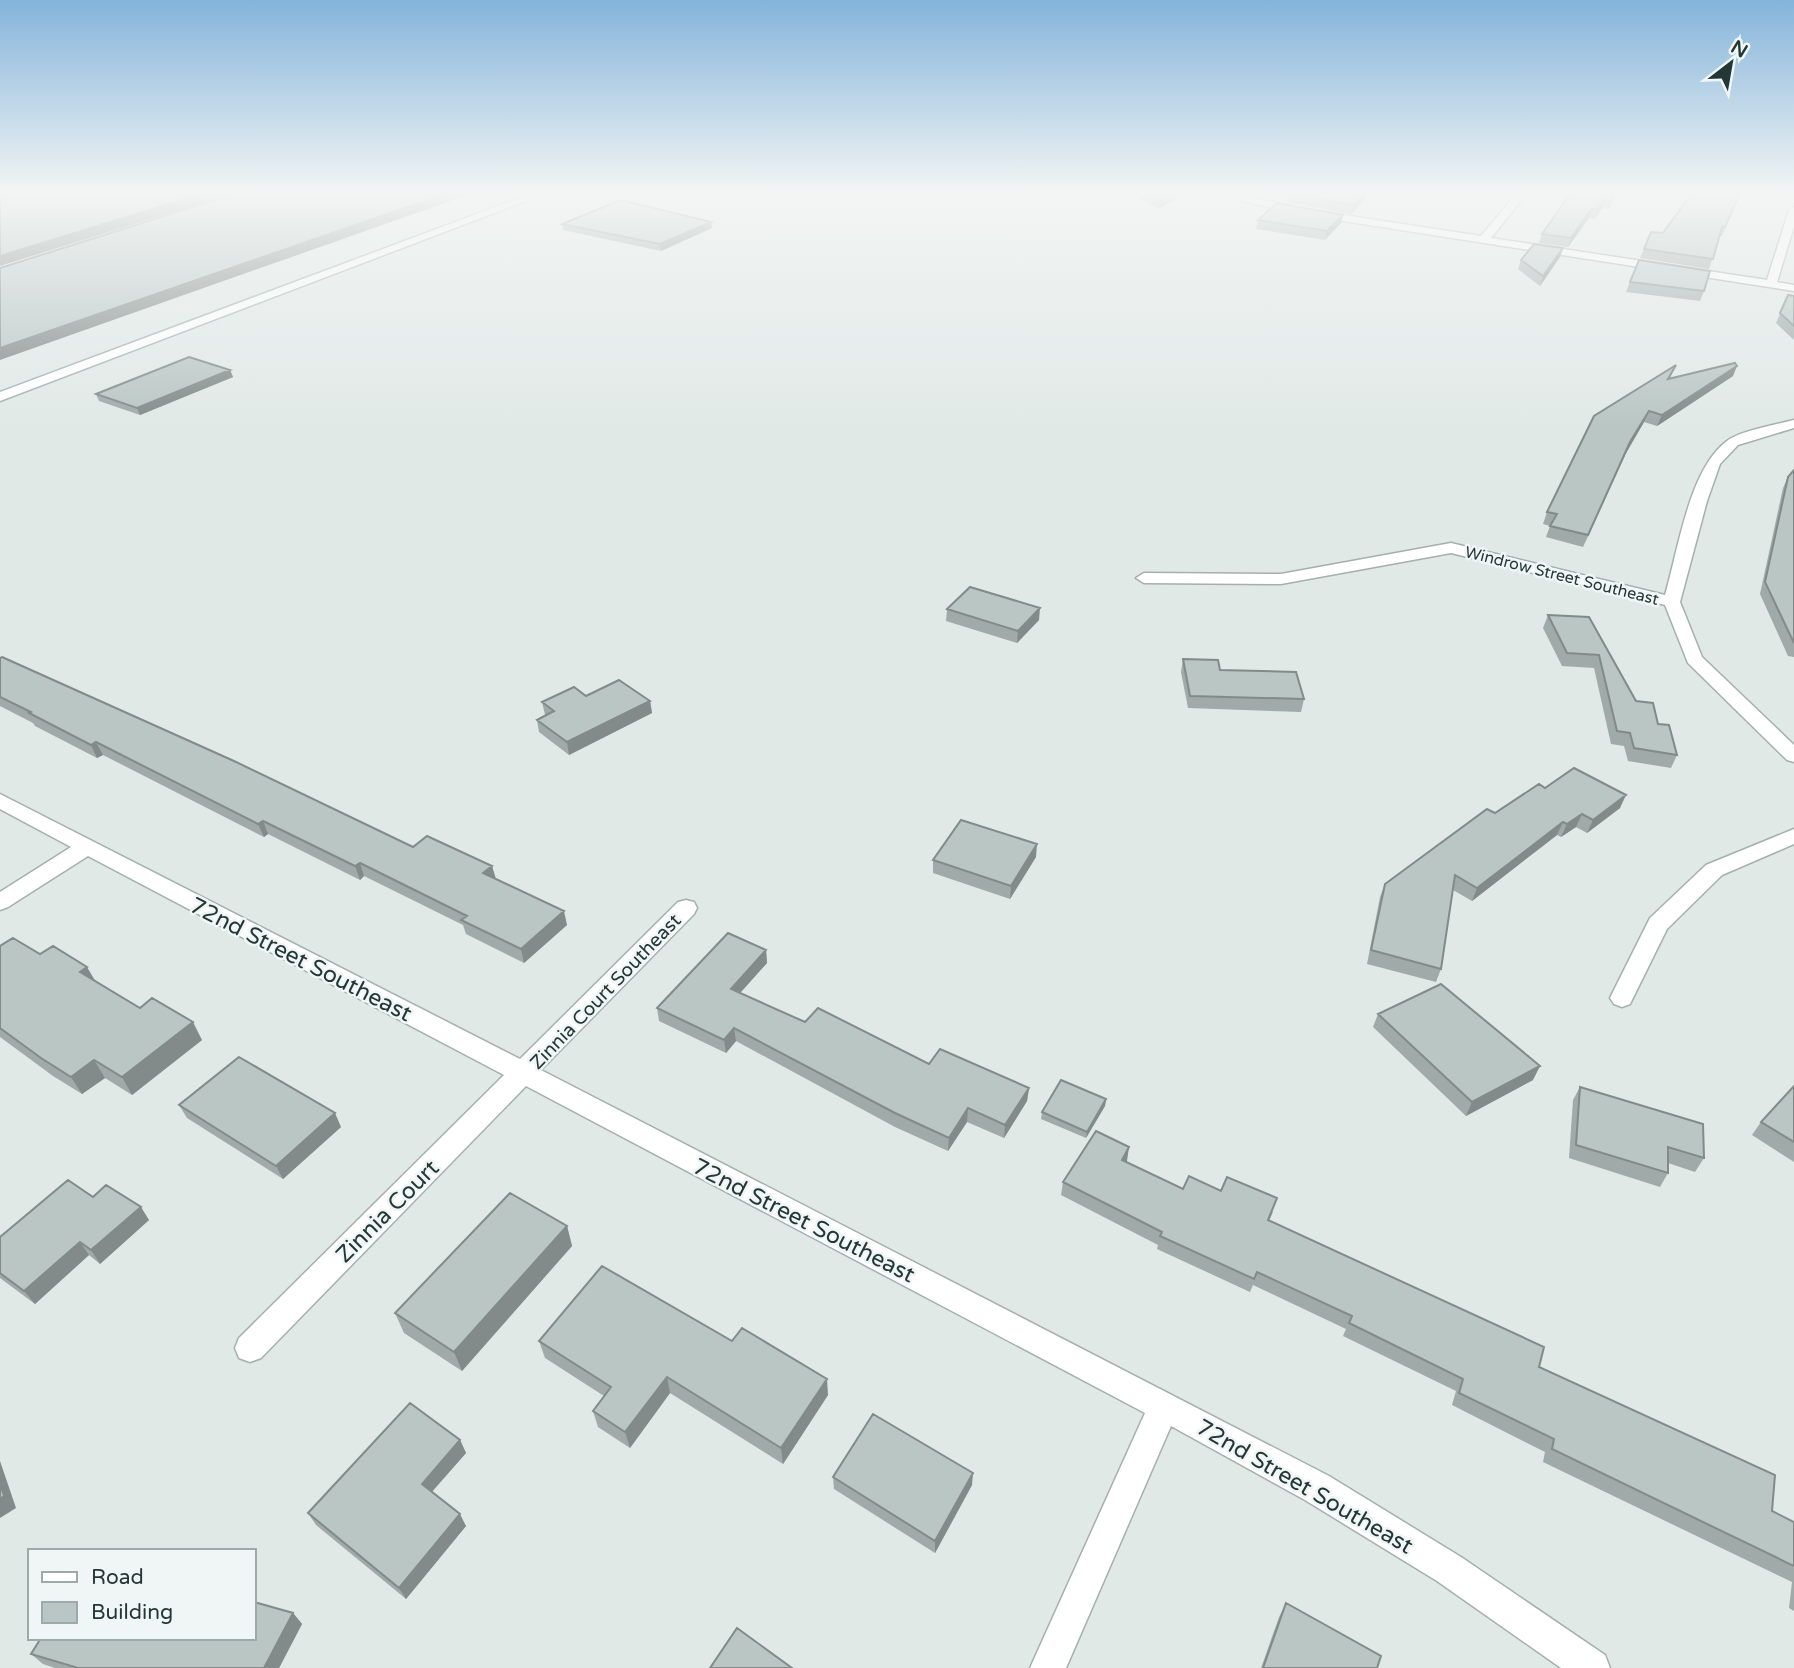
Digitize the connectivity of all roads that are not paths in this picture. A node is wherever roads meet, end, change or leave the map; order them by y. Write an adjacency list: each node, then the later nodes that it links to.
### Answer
1 (337, 271): 6 (street)
2 (1687, 271): 4 (street)
3 (1775, 271): 4 (street)
4 (1771, 284): 5 (street)
5 (1794, 288)
6 (0, 397)
7 (1794, 424): 9 (street)
8 (1144, 578): 9 (street, Windrow Street Southeast)
9 (1672, 602): 10 (street)
10 (1794, 756)
11 (0, 801): 13 (street, 72nd Street Southeast)
12 (1794, 836): 16 (street)
13 (86, 848): 14 (street); 17 (street, 72nd Street Southeast)
14 (0, 902)
15 (686, 908): 17 (street, Zinnia Court Southeast)
16 (1622, 998)
17 (524, 1075): 18 (street, Zinnia Court); 19 (street, 72nd Street Southeast)
18 (250, 1348)
19 (1164, 1406): 20 (street); 21 (street, 72nd Street Southeast)
20 (1048, 1668)
21 (1592, 1668)

